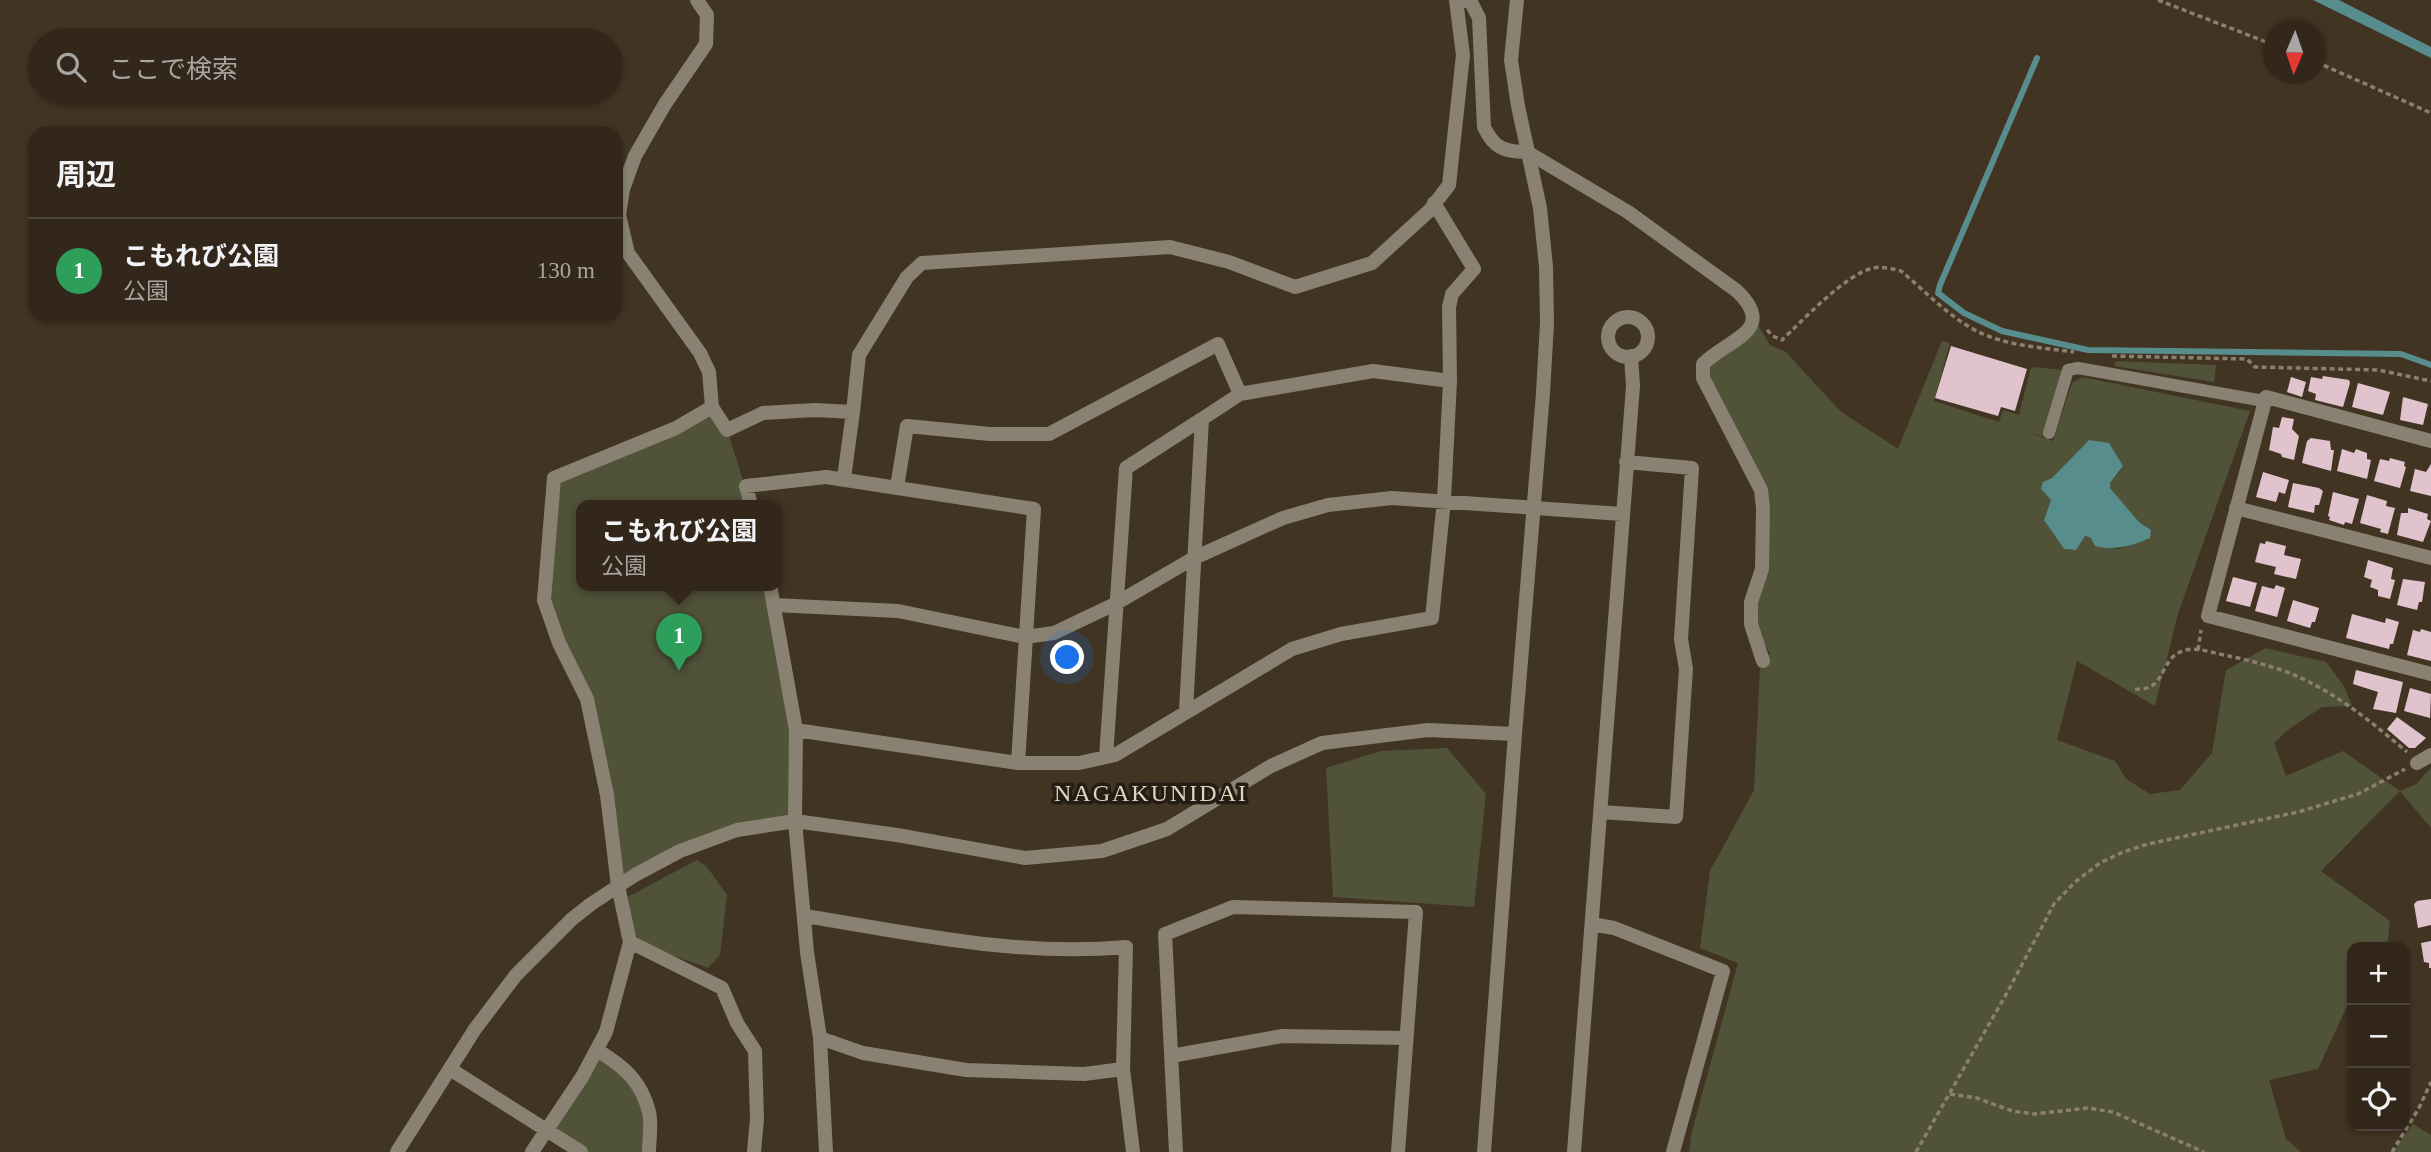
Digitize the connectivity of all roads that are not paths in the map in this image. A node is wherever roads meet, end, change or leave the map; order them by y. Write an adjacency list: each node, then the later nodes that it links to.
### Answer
1 (696, 0): 6 (street)
2 (1456, 0): 7 (street)
3 (1465, 0): 5 (street)
4 (1517, 0): 5 (street)
5 (1527, 152): 24 (street); 32 (street)
6 (623, 189)
7 (1434, 203): 10 (street); 14 (street)
8 (623, 234): 13 (street)
9 (1631, 356): 18 (street)
10 (1450, 381): 11 (street); 22 (street)
11 (1240, 394): 15 (street); 20 (street)
12 (2264, 401): 16 (lane); 17 (street); 23 (street)
13 (712, 407): 14 (street); 43 (street)
14 (852, 412): 19 (street)
15 (1202, 419): 26 (street); 29 (street)
16 (2049, 433)
17 (2431, 441)
18 (1626, 462): 25 (street); 41 (street)
19 (844, 478): 20 (street); 21 (street)
20 (897, 487): 31 (street)
21 (750, 500)
22 (1444, 500): 24 (street); 26 (street); 34 (street)
23 (2236, 508): 27 (street); 33 (street)
24 (1534, 509): 25 (street); 36 (street)
25 (1622, 514): 41 (street)
26 (1194, 558): 29 (street); 34 (street)
27 (2431, 558)
28 (771, 591): 30 (street)
29 (1115, 604): 31 (street); 38 (street)
30 (774, 605): 31 (street); 35 (street)
31 (1025, 637): 39 (street)
32 (1763, 660)
33 (2431, 674)
34 (1186, 711): 38 (street)
35 (796, 730): 39 (street); 42 (street)
36 (1515, 734): 42 (street); 63 (street)
37 (2431, 754): 40 (street)
38 (1106, 757): 39 (street)
39 (1018, 763)
40 (2417, 763)
41 (1600, 812): 45 (street)
42 (795, 821): 43 (street); 44 (street)
43 (618, 886): 46 (street); 51 (street)
44 (805, 916): 47 (street); 52 (street)
45 (1592, 924): 64 (street); 65 (street)
46 (630, 942): 49 (street); 58 (street)
47 (821, 1038): 52 (street); 59 (street)
48 (1406, 1038): 50 (street); 50 (street); 62 (street)
49 (597, 1050): 53 (street); 57 (street)
50 (1171, 1056): 61 (street)
51 (450, 1069): 53 (street); 54 (street)
52 (1123, 1069): 60 (street)
53 (548, 1130): 55 (street); 56 (street)
54 (397, 1152)
55 (532, 1152)
56 (581, 1152)
57 (649, 1152)
58 (754, 1152)
59 (825, 1152)
60 (1133, 1152)
61 (1176, 1152)
62 (1398, 1152)
63 (1484, 1152)
64 (1574, 1152)
65 (1673, 1152)

